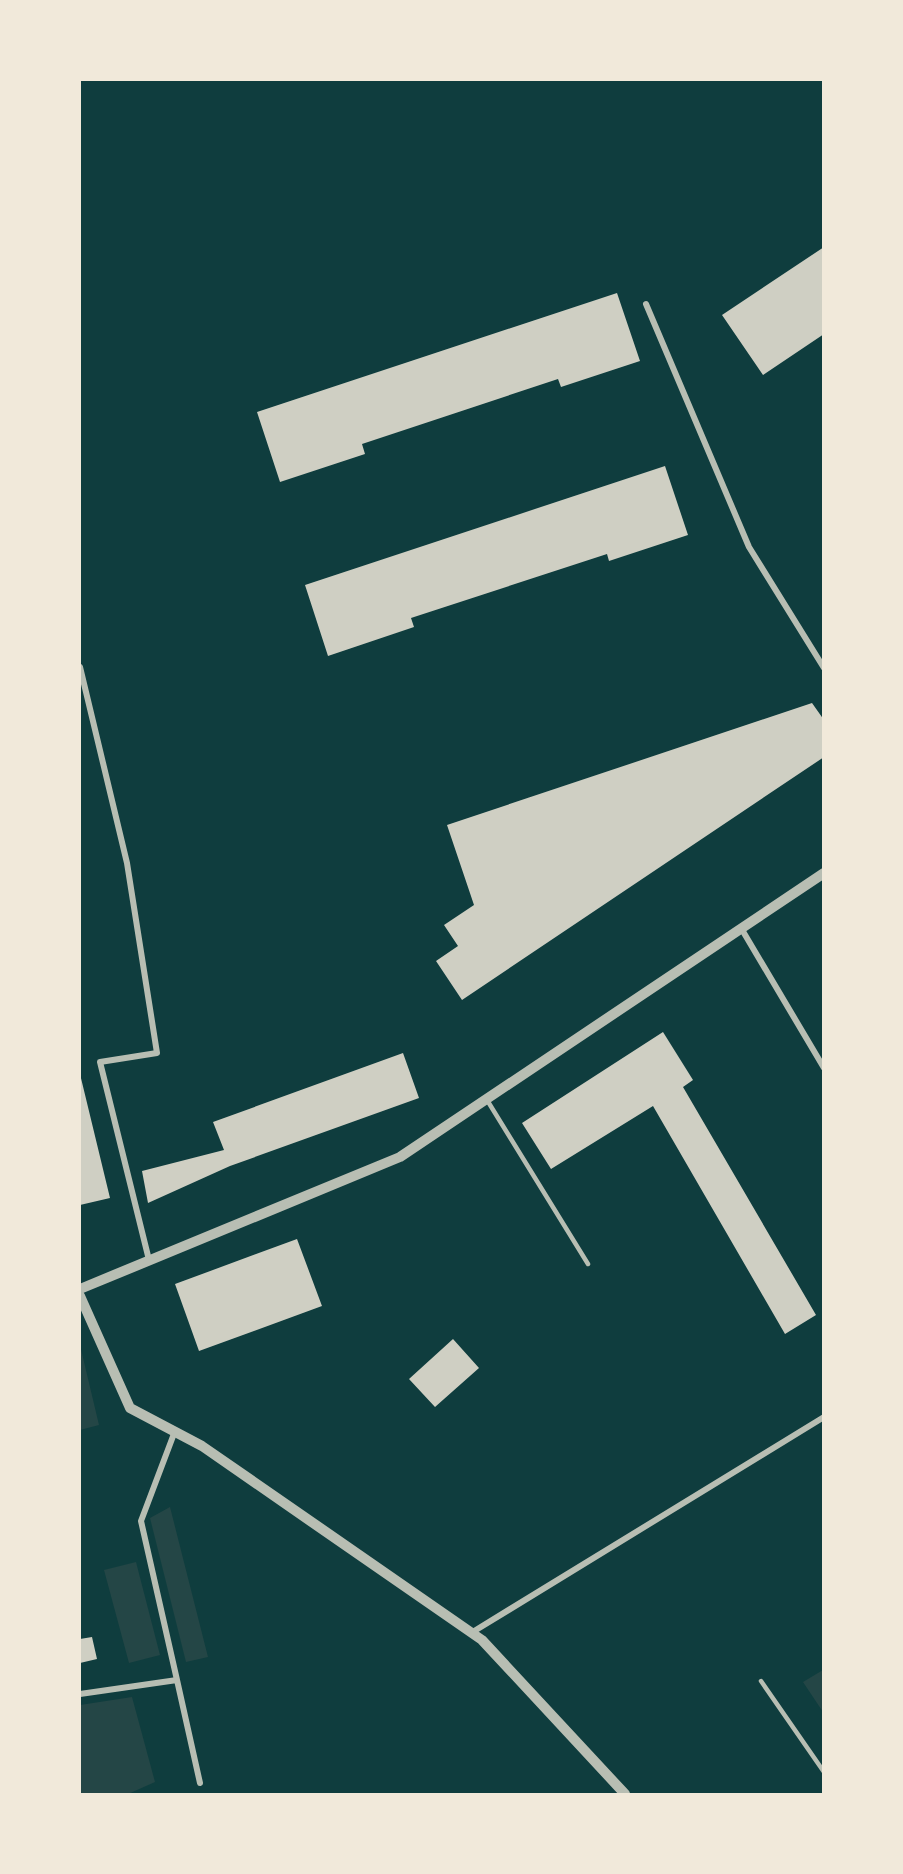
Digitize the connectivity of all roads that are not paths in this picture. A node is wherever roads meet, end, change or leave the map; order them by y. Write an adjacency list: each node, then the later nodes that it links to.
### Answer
1 (646, 304): 3 (street)
2 (80, 667): 8 (street)
3 (824, 669)
4 (824, 873): 5 (street)
5 (741, 928): 6 (street); 7 (street)
6 (824, 1068)
7 (487, 1100): 8 (street); 9 (lane)
8 (150, 1260): 10 (street)
9 (588, 1264)
10 (80, 1289)
11 (80, 1296): 13 (street)
12 (824, 1417): 14 (street)
13 (175, 1431): 14 (street); 15 (street)
14 (471, 1633): 20 (street)
15 (177, 1680): 17 (street); 19 (street)
16 (761, 1681): 18 (lane)
17 (80, 1694)
18 (824, 1772)
19 (200, 1783)
20 (625, 1794)

